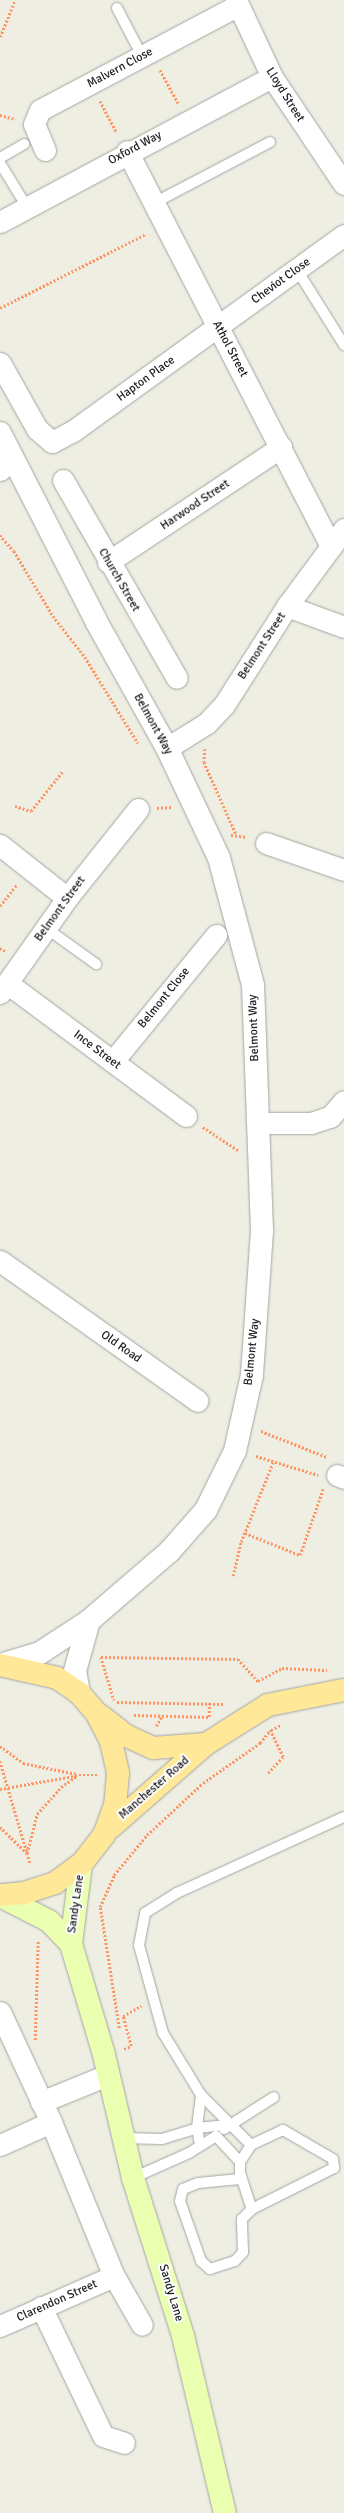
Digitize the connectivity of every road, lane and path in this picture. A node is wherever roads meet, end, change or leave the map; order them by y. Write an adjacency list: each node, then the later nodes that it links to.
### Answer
1 (15, 0): 4 (path)
2 (237, 3): 5 (street, Malvern Close); 6 (street, Lloyd Street)
3 (117, 8): 5 (lane)
4 (0, 37)
5 (146, 54): 7 (street, Malvern Close); 8 (path)
6 (272, 78): 8 (street, Oxford Way); 15 (street, Lloyd Street)
7 (90, 83): 11 (street, Malvern Close); 12 (path)
8 (188, 120): 12 (street, Oxford Way)
9 (270, 142): 16 (lane)
10 (24, 144): 13 (lane)
11 (45, 150)
12 (127, 152): 16 (street, Athol Street); 17 (street, Oxford Way)
13 (0, 158)
14 (0, 163): 17 (lane)
15 (344, 184)
16 (154, 203): 19 (street, Athol Street)
17 (27, 207): 18 (street, Oxford Way)
18 (0, 222)
19 (165, 224): 22 (path); 23 (street, Athol Street)
20 (344, 235): 21 (street, Cheviot Close)
21 (297, 270): 23 (street, Cheviot Close); 24 (lane)
22 (0, 308)
23 (218, 328): 25 (street, Hapton Place); 27 (street, Athol Street)
24 (344, 345)
25 (0, 363)
26 (0, 433): 28 (street, Belmont Way)
27 (281, 447): 32 (street, Athol Street); 33 (street, Harwood Street)
28 (6, 464): 39 (street, Belmont Way)
29 (63, 480): 33 (street, Church Street)
30 (344, 529): 32 (street, Belmont Street)
31 (0, 535): 38 (path)
32 (331, 547): 34 (street, Belmont Street)
33 (108, 562): 36 (street, Church Street)
34 (287, 606): 35 (street); 37 (street, Belmont Street)
35 (344, 627)
36 (176, 678)
37 (207, 723): 39 (street, Belmont Street); 44 (path)
38 (141, 748)
39 (167, 748): 59 (street, Belmont Way)
40 (62, 772): 42 (path)
41 (174, 801): 43 (path)
42 (15, 806)
43 (138, 808): 49 (street, Belmont Street)
44 (236, 834)
45 (266, 843): 48 (street)
46 (0, 845): 47 (street)
47 (30, 868): 49 (street); 50 (path)
48 (344, 870)
49 (67, 898): 51 (street, Belmont Street)
50 (0, 906)
51 (46, 928): 53 (lane); 54 (street, Belmont Street)
52 (216, 935): 55 (street, Belmont Close)
53 (96, 964)
54 (4, 988): 55 (street, Ince Street)
55 (113, 1061): 57 (street, Ince Street)
56 (344, 1101): 58 (street)
57 (186, 1116): 59 (path)
58 (269, 1123)
59 (259, 1164): 62 (street, Belmont Way)
60 (0, 1261): 61 (street, Old Road)
61 (198, 1401)
62 (238, 1438): 63 (path); 66 (street, Belmont Way)
63 (336, 1477): 64 (path); 64 (path)
64 (245, 1533): 65 (path)
65 (233, 1576)
66 (89, 1621): 67 (street, Belmont Way); 69 (street, Belmont Way)
67 (80, 1646): 68 (path); 71 (street, Belmont Way)
68 (101, 1657): 70 (path); 72 (path)
69 (0, 1665): 71 (main road)
70 (340, 1680): 77 (main road, Manchester Road)
71 (79, 1693): 75 (main road)
72 (115, 1702): 73 (path); 75 (path)
73 (210, 1703): 74 (path); 76 (path)
74 (224, 1704)
75 (107, 1711): 77 (main road, Manchester Road); 87 (main road)
76 (147, 1716)
77 (206, 1744): 87 (main road, Manchester Road)
78 (0, 1746): 81 (path)
79 (0, 1761): 83 (path)
80 (268, 1773): 96 (path)
81 (79, 1775): 82 (path); 83 (path); 88 (path)
82 (103, 1775)
83 (8, 1788): 84 (path); 88 (path)
84 (0, 1789)
85 (344, 1817): 94 (lane)
86 (0, 1827): 88 (path)
87 (104, 1835): 90 (main road)
88 (27, 1853): 89 (path)
89 (30, 1863)
90 (82, 1864): 91 (main road); 93 (main road, Sandy Lane)
91 (0, 1896): 93 (main road, Sandy Lane)
92 (38, 1941): 98 (path)
93 (71, 1944): 99 (main road, Sandy Lane)
94 (153, 2000): 99 (path); 100 (lane)
95 (0, 2012): 98 (street)
96 (120, 2035)
97 (121, 2042): 99 (path)
98 (23, 2058): 102 (street)
99 (111, 2060): 102 (street); 107 (main road, Sandy Lane)
100 (201, 2095): 104 (lane); 105 (lane)
101 (274, 2097): 104 (lane)
102 (41, 2102): 103 (street)
103 (50, 2122): 108 (street); 115 (street)
104 (227, 2125): 105 (lane); 106 (lane); 110 (lane)
105 (197, 2128): 107 (lane); 109 (lane)
106 (216, 2136): 109 (lane); 111 (lane)
107 (122, 2138): 112 (main road, Sandy Lane)
108 (0, 2145)
109 (200, 2145): 112 (lane)
110 (251, 2145): 111 (lane); 114 (lane)
111 (240, 2162): 113 (lane)
112 (133, 2178): 120 (main road, Sandy Lane)
113 (240, 2178): 114 (lane); 114 (lane)
114 (252, 2209)
115 (114, 2276): 116 (street, Clarendon Street); 117 (street)
116 (41, 2307): 118 (street, Clarendon Street); 119 (street)
117 (142, 2325)
118 (0, 2326)
119 (124, 2443)
120 (225, 2513)

